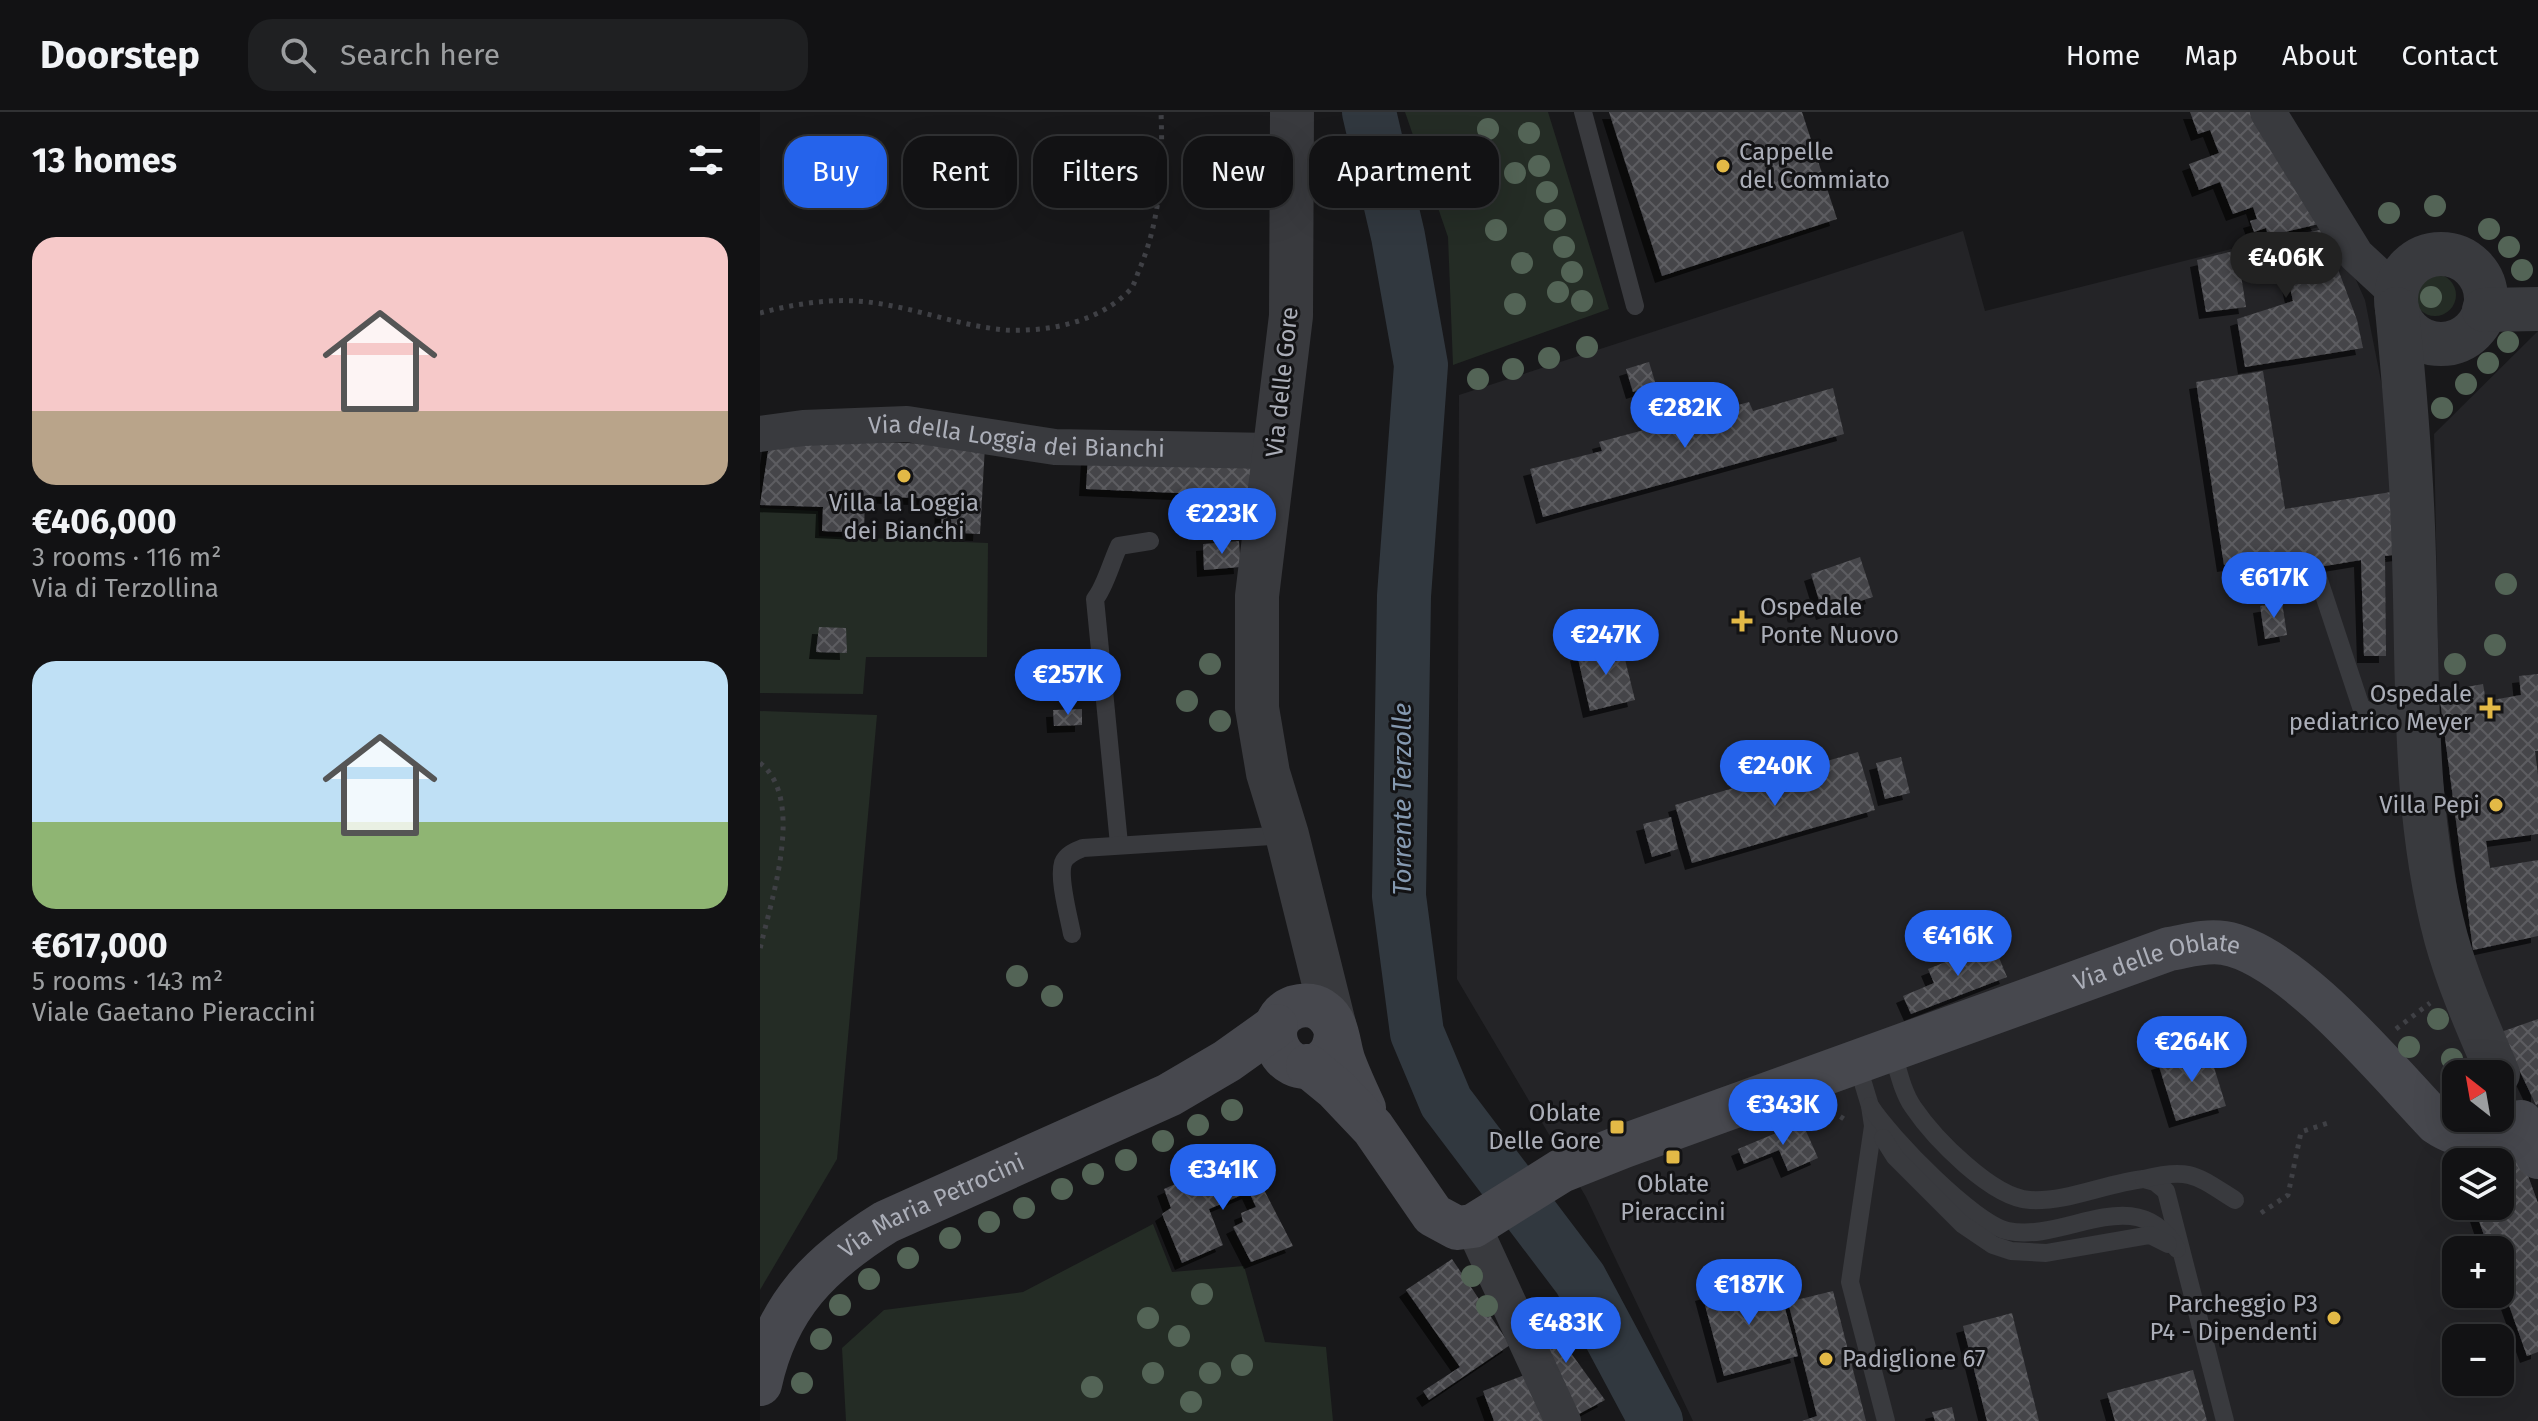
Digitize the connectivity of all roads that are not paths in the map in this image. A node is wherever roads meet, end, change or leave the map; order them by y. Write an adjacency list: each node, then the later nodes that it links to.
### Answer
1 (1292, 112): 10 (street, Via delle Gore)
2 (1583, 112): 5 (lane)
3 (2268, 112): 4 (street)
4 (2396, 300): 7 (street); 7 (street); 9 (street)
5 (1635, 306)
6 (2538, 309): 7 (street)
7 (2473, 324): 9 (street)
8 (760, 434): 10 (street, Via della Loggia dei Bianchi)
9 (2409, 435): 13 (street)
10 (1276, 451): 14 (street, Via delle Gore)
11 (1150, 541): 15 (lane)
12 (2318, 577): 13 (lane)
13 (2418, 709): 21 (street)
14 (1287, 835): 15 (lane); 16 (street, Via delle Gore)
15 (1119, 844): 17 (lane)
16 (1299, 886): 18 (street, Via delle Gore); 19 (street, Via delle Gore)
17 (1072, 934)
18 (1278, 1021): 19 (main road); 22 (main road, Via Maria Petrocini)
19 (1318, 1048): 22 (main road, Via Maria Petrocini); 28 (main road)
20 (1874, 1056): 23 (lane); 25 (main road, Via delle Oblate); 26 (lane); 28 (main road, Via delle Oblate)
21 (2492, 1060)
22 (1169, 1095): 30 (main road, Via Maria Petrocini)
23 (1870, 1106): 29 (lane); 29 (lane); 32 (lane)
24 (2514, 1108): 25 (street)
25 (2530, 1139)
26 (2144, 1179): 27 (lane); 29 (lane)
27 (2235, 1200)
28 (1479, 1224): 31 (street)
29 (2186, 1269): 33 (lane)
30 (760, 1384)
31 (1563, 1421)
32 (1886, 1421)
33 (2225, 1421)

